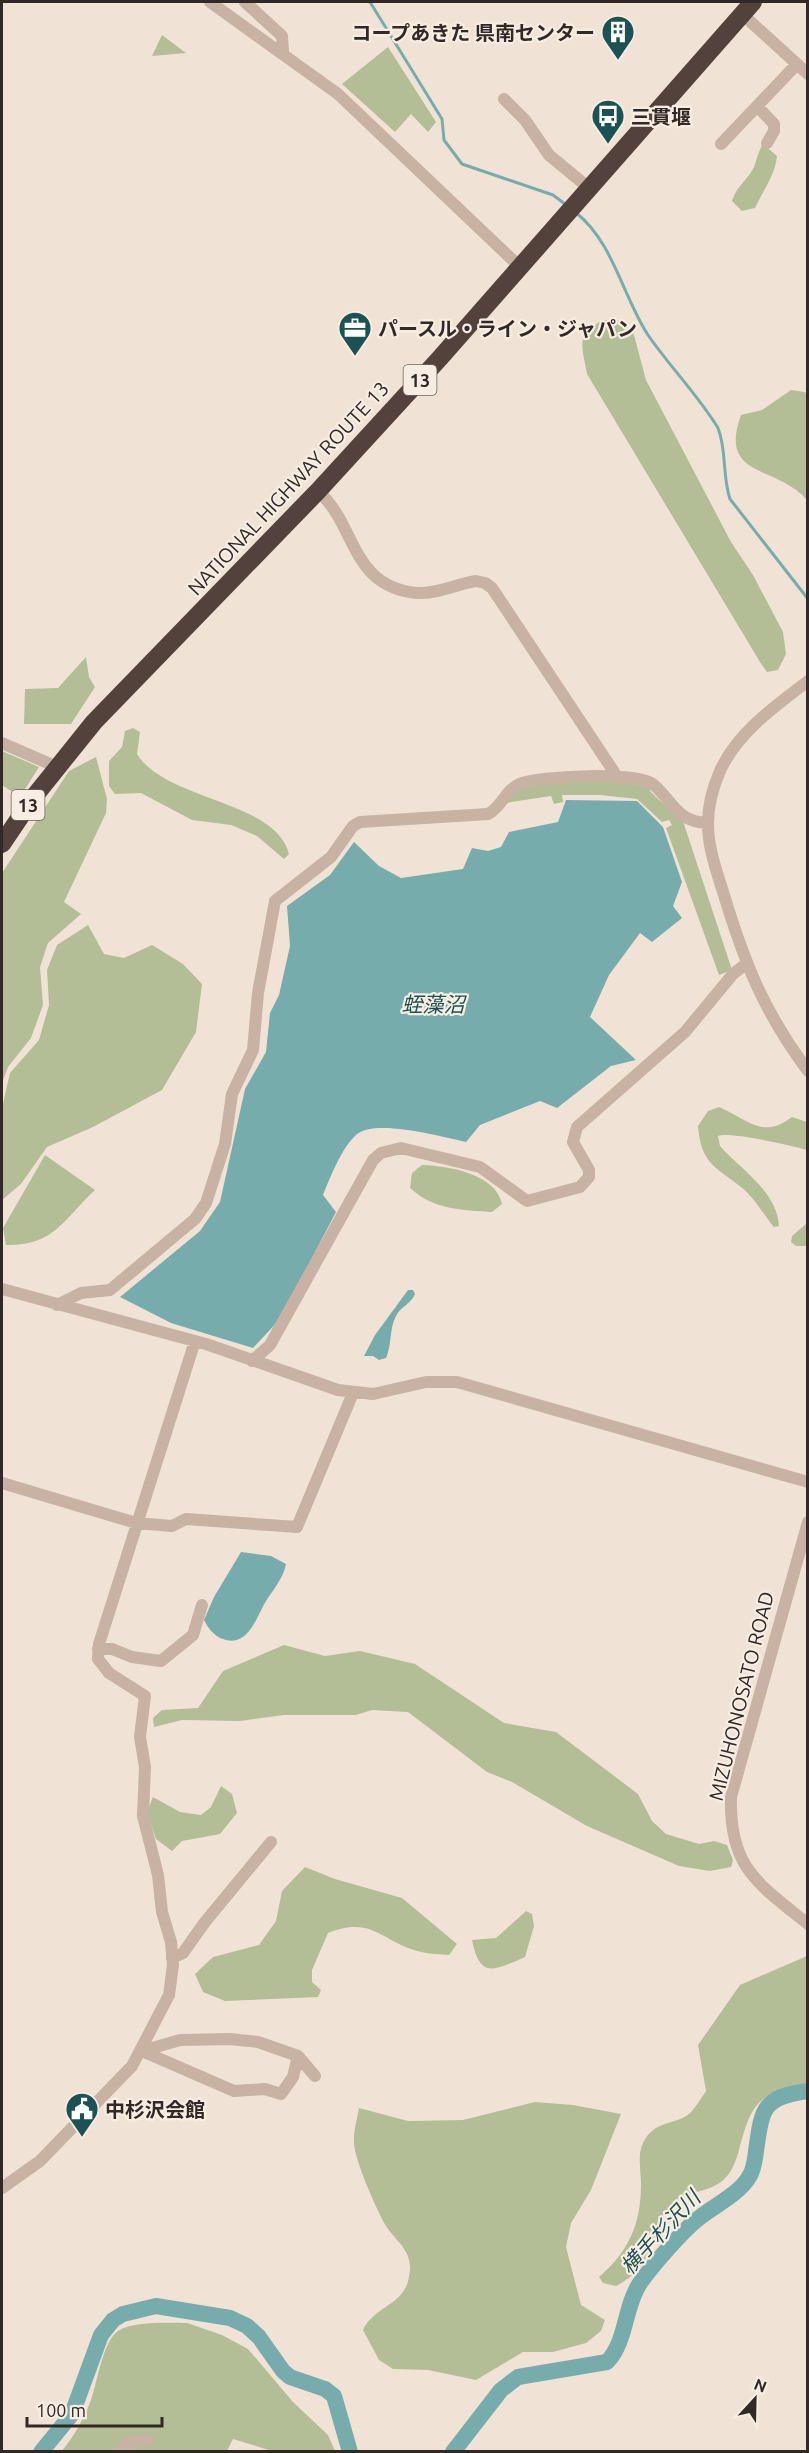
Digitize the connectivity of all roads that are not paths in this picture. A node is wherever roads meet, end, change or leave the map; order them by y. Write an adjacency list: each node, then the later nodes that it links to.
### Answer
1 (210, 2): 4 (street)
2 (245, 2): 4 (street)
3 (748, 8): 5 (street); 11 (highway, NATIONAL HIGHWAY ROUTE 13 / 13)
4 (283, 52): 12 (street)
5 (797, 64): 6 (street); 8 (street)
6 (807, 74)
7 (504, 99): 11 (street)
8 (758, 107): 9 (street); 10 (street)
9 (767, 143)
10 (722, 144)
11 (585, 192): 12 (highway, NATIONAL HIGHWAY ROUTE 13 / 13)
12 (519, 266): 13 (highway, NATIONAL HIGHWAY ROUTE 13 / 13)
13 (318, 491): 16 (highway, NATIONAL HIGHWAY ROUTE 13 / 13); 17 (street)
14 (807, 681): 18 (street)
15 (2, 743): 16 (street)
16 (57, 766): 19 (highway, NATIONAL HIGHWAY ROUTE 13 / 13)
17 (618, 778): 18 (street); 23 (street)
18 (708, 823): 20 (street)
19 (2, 844)
20 (746, 964): 21 (street); 25 (street)
21 (807, 1071)
22 (2, 1289): 23 (street)
23 (57, 1305): 24 (street)
24 (195, 1341): 25 (street); 30 (street)
25 (252, 1361): 26 (street)
26 (353, 1393): 27 (street); 30 (street)
27 (807, 1482)
28 (2, 1483): 30 (street)
29 (807, 1522): 34 (street, MIZUHONOSATO ROAD)
30 (136, 1523): 32 (street)
31 (202, 1605): 32 (street)
32 (98, 1649): 35 (street)
33 (271, 1842): 35 (street)
34 (807, 1924)
35 (172, 1958): 36 (street)
36 (142, 2051): 37 (street); 37 (street); 39 (street)
37 (298, 2056): 38 (street)
38 (315, 2076)
39 (2, 2188)
40 (148, 2440): 41 (street)
41 (120, 2451)

